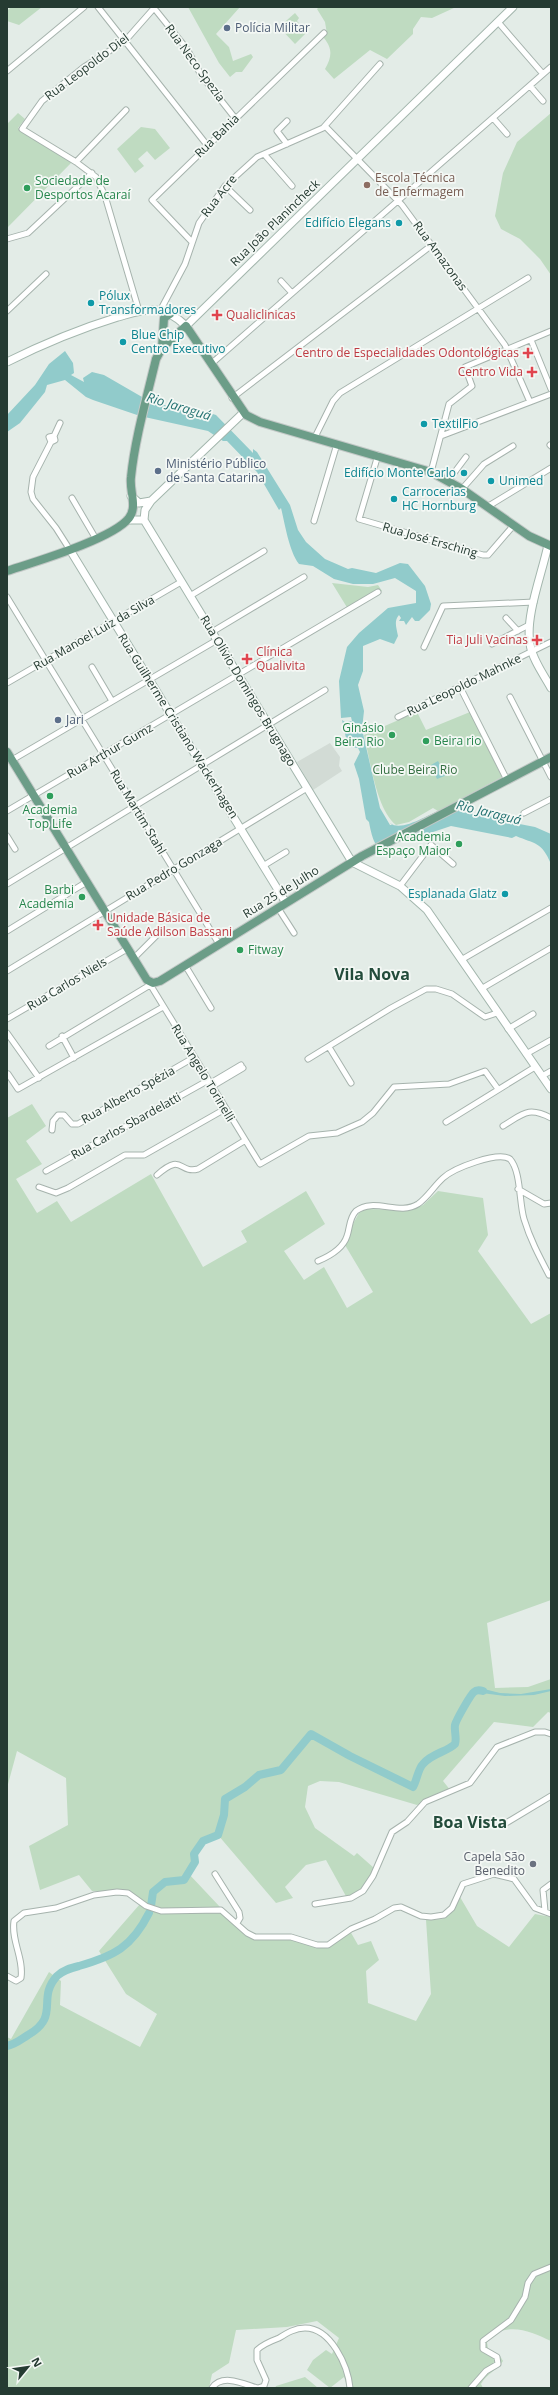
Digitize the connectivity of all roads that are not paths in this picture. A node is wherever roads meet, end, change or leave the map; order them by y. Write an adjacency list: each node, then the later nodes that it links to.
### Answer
1 (84, 7): 10 (street)
2 (98, 7): 7 (street)
3 (513, 7): 5 (main road, Rua João Planincheck)
4 (154, 8): 7 (street, Rua Leopoldo Diel); 15 (street, Rua Neco Spezia)
5 (498, 22): 11 (street); 23 (main road, Rua João Planincheck)
6 (324, 33): 15 (street, Rua Bahia)
7 (125, 41): 21 (street); 24 (street, Rua Leopoldo Diel)
8 (380, 64): 18 (street)
9 (551, 67): 11 (street)
10 (7, 71)
11 (543, 74): 12 (street)
12 (530, 86): 13 (street); 16 (street)
13 (543, 101)
14 (126, 110): 24 (street)
15 (235, 118): 21 (street, Rua Bahia)
16 (493, 118): 19 (street); 28 (street)
17 (287, 121): 20 (street)
18 (325, 126): 20 (street, Rua Acre); 23 (street, Rua Amazonas)
19 (507, 134)
20 (287, 144): 22 (street, Rua Acre)
21 (207, 145): 31 (street, Rua Bahia)
22 (264, 154): 26 (street, Rua Acre); 27 (street)
23 (358, 159): 28 (street, Rua Amazonas); 42 (main road, Rua João Planincheck)
24 (76, 162): 25 (street)
25 (92, 173): 30 (street); 39 (street)
26 (225, 186): 29 (street); 31 (street, Rua Acre)
27 (292, 186)
28 (399, 201): 32 (street, Rua Amazonas); 36 (street)
29 (250, 210)
30 (7, 239)
31 (192, 242): 40 (street, Rua Acre)
32 (432, 245): 37 (street, Rua Amazonas); 51 (street)
33 (46, 274): 38 (street)
34 (528, 278): 37 (street)
35 (281, 281): 36 (street)
36 (292, 293): 48 (street)
37 (478, 309): 46 (street, Rua Amazonas); 56 (street)
38 (7, 311)
39 (139, 311): 40 (main road); 47 (main road)
40 (160, 311): 41 (main road)
41 (170, 314): 42 (main road); 45 (main road)
42 (186, 326): 45 (main road, Rua João Planincheck); 48 (main road)
43 (551, 331): 44 (street)
44 (531, 340): 46 (street); 49 (street)
45 (162, 348): 65 (main road, Rua João Planincheck)
46 (508, 350): 52 (street, Rua Amazonas); 55 (street)
47 (7, 362)
48 (211, 364): 51 (main road)
49 (551, 389)
50 (551, 394): 52 (street)
51 (232, 398): 53 (main road)
52 (530, 402): 55 (street)
53 (243, 413): 56 (main road); 67 (main road)
54 (60, 423): 75 (street)
55 (441, 436): 62 (street)
56 (315, 437): 57 (main road)
57 (337, 444): 59 (main road); 71 (street)
58 (513, 446): 64 (street)
59 (378, 455): 62 (main road); 72 (street, Rua José Ersching)
60 (466, 457): 63 (street)
61 (551, 468): 68 (street)
62 (431, 472): 63 (main road)
63 (448, 481): 64 (main road)
64 (462, 489): 68 (main road)
65 (131, 496): 67 (main road); 69 (main road, Rua João Planincheck)
66 (72, 498): 73 (street)
67 (151, 501): 70 (main road)
68 (487, 507): 72 (main road)
69 (127, 520): 70 (main road); 73 (main road)
70 (144, 520): 79 (main road, Rua Olívio Domingos Brugnago)
71 (314, 521)
72 (512, 526): 74 (main road)
73 (96, 539): 75 (main road)
74 (550, 546): 83 (main road)
75 (70, 550): 77 (main road); 85 (main road, Rua Guilherme Cristiano Wackerhagen)
76 (264, 551): 81 (street)
77 (7, 571)
78 (304, 577): 88 (street)
79 (181, 582): 81 (main road, Rua Olívio Domingos Brugnago); 85 (street, Rua Manoel Luiz da Silva)
80 (378, 592): 96 (street, Rua Arthur Gumz)
81 (190, 596): 88 (main road, Rua Olívio Domingos Brugnago)
82 (7, 597): 94 (street, Rua Martim Stahl)
83 (534, 602): 86 (main road); 92 (street)
84 (506, 618): 87 (street)
85 (114, 621): 94 (street, Rua Manoel Luiz da Silva); 97 (main road, Rua Guilherme Cristiano Wackerhagen)
86 (529, 625): 87 (street); 93 (main road)
87 (518, 631): 91 (street)
88 (212, 632): 89 (main road, Rua Olívio Domingos Brugnago)
89 (217, 640): 96 (main road, Rua Olívio Domingos Brugnago); 97 (street)
90 (551, 642): 93 (street, Rua Leopoldo Mahnke)
91 (492, 644)
92 (424, 647)
93 (532, 651): 99 (main road); 100 (street, Rua Leopoldo Mahnke)
94 (45, 661): 98 (street, Rua Manoel Luiz da Silva); 106 (street, Rua Martim Stahl)
95 (92, 667): 103 (street)
96 (238, 675): 104 (street, Rua Arthur Gumz); 107 (main road, Rua Olívio Domingos Brugnago)
97 (149, 680): 103 (street); 104 (main road, Rua Guilherme Cristiano Wackerhagen)
98 (7, 684)
99 (551, 686)
100 (460, 687): 105 (street, Rua Leopoldo Mahnke); 115 (street)
101 (325, 690): 107 (street)
102 (510, 697): 112 (street)
103 (112, 701): 106 (street)
104 (171, 716): 109 (street, Rua Arthur Gumz); 113 (main road, Rua Guilherme Cristiano Wackerhagen)
105 (398, 717)
106 (81, 719): 109 (street, Rua Martim Stahl); 111 (street)
107 (268, 724): 113 (street); 116 (main road, Rua Olívio Domingos Brugnago)
108 (7, 752): 111 (main road)
109 (103, 755): 117 (street, Rua Arthur Gumz); 119 (street, Rua Martim Stahl)
110 (551, 757): 112 (main road, Rua 25 de Julho)
111 (12, 760): 117 (main road)
112 (543, 762): 114 (street); 115 (main road, Rua 25 de Julho)
113 (202, 766): 119 (street); 122 (main road, Rua Guilherme Cristiano Wackerhagen)
114 (551, 777)
115 (507, 780): 127 (main road, Rua 25 de Julho)
116 (307, 788): 122 (street, Rua Pedro Gonzaga); 127 (main road, Rua Olívio Domingos Brugnago)
117 (33, 796): 120 (street, Rua Arthur Gumz); 124 (main road)
118 (551, 799): 121 (street)
119 (135, 806): 124 (street); 130 (street, Rua Martim Stahl)
120 (7, 811)
121 (524, 813)
122 (240, 828): 129 (main road, Rua Guilherme Cristiano Wackerhagen); 130 (street, Rua Pedro Gonzaga)
123 (7, 836): 125 (street)
124 (65, 848): 131 (main road); 132 (street)
125 (15, 849)
126 (286, 852): 129 (street)
127 (352, 862): 133 (main road); 134 (main road, Rua 25 de Julho)
128 (453, 864): 133 (street)
129 (263, 866): 134 (main road, Rua Guilherme Cristiano Wackerhagen)
130 (173, 869): 137 (street, Rua Pedro Gonzaga); 141 (street, Rua Martim Stahl)
131 (85, 883): 137 (main road); 138 (street)
132 (7, 884)
133 (400, 886): 145 (main road)
134 (286, 903): 135 (main road, Rua 25 de Julho)
135 (278, 908): 139 (street); 141 (main road, Rua 25 de Julho)
136 (551, 908): 145 (street)
137 (103, 912): 143 (main road); 147 (street, Rua Pedro Gonzaga)
138 (7, 930)
139 (294, 933)
140 (157, 935): 144 (street)
141 (219, 944): 146 (main road, Rua 25 de Julho)
142 (551, 948): 149 (street)
143 (127, 949): 144 (main road); 154 (street, Rua Carlos Niels)
144 (134, 959): 148 (main road)
145 (461, 960): 149 (main road)
146 (185, 965): 148 (main road, Rua 25 de Julho); 151 (street)
147 (7, 970)
148 (149, 983): 150 (street, Rua Angelo Torinelli); 157 (street)
149 (481, 989): 152 (main road)
150 (163, 1007): 162 (street); 163 (street, Rua Angelo Torinelli)
151 (211, 1008)
152 (498, 1013): 155 (main road); 160 (street)
153 (533, 1014): 155 (street)
154 (7, 1019)
155 (508, 1029): 161 (main road)
156 (8, 1036): 170 (street)
157 (62, 1036): 159 (street); 162 (street)
158 (551, 1040): 161 (street)
159 (49, 1046)
160 (329, 1046): 164 (street); 171 (street)
161 (526, 1054): 166 (main road)
162 (74, 1058): 170 (street)
163 (193, 1058): 172 (street, Rua Angelo Torinelli); 179 (street, Rua Alberto Spézia)
164 (308, 1059)
165 (242, 1066): 172 (street, Rua Carlos Sbardelatti)
166 (535, 1067): 169 (main road); 173 (street)
167 (551, 1071): 169 (street)
168 (8, 1074): 170 (street)
169 (542, 1076): 174 (main road)
170 (39, 1078)
171 (351, 1083)
172 (209, 1084): 175 (street, Rua Angelo Torinelli); 181 (street, Rua Carlos Sbardelatti)
173 (498, 1089): 177 (street); 180 (street, Rua Angelo Torinelli)
174 (551, 1089)
175 (225, 1110): 180 (street, Rua Angelo Torinelli); 183 (street)
176 (551, 1118): 178 (street)
177 (446, 1122)
178 (503, 1126)
179 (52, 1130)
180 (244, 1141): 182 (street)
181 (46, 1171)
182 (157, 1175)
183 (39, 1188)
184 (518, 1189): 185 (street); 186 (street); 187 (street)
185 (549, 1204)
186 (318, 1261)
187 (550, 1274)
188 (551, 1734): 193 (street)
189 (551, 1796): 190 (street)
190 (506, 1823)
191 (215, 1874): 196 (street)
192 (551, 1884): 194 (street)
193 (315, 1904)
194 (545, 1911): 195 (street); 196 (street)
195 (551, 1914)
196 (237, 1923): 197 (street)
197 (7, 1976)
198 (551, 2267): 202 (street)
199 (212, 2388): 200 (street)
200 (258, 2388): 201 (street)
201 (350, 2388)
202 (471, 2388)

